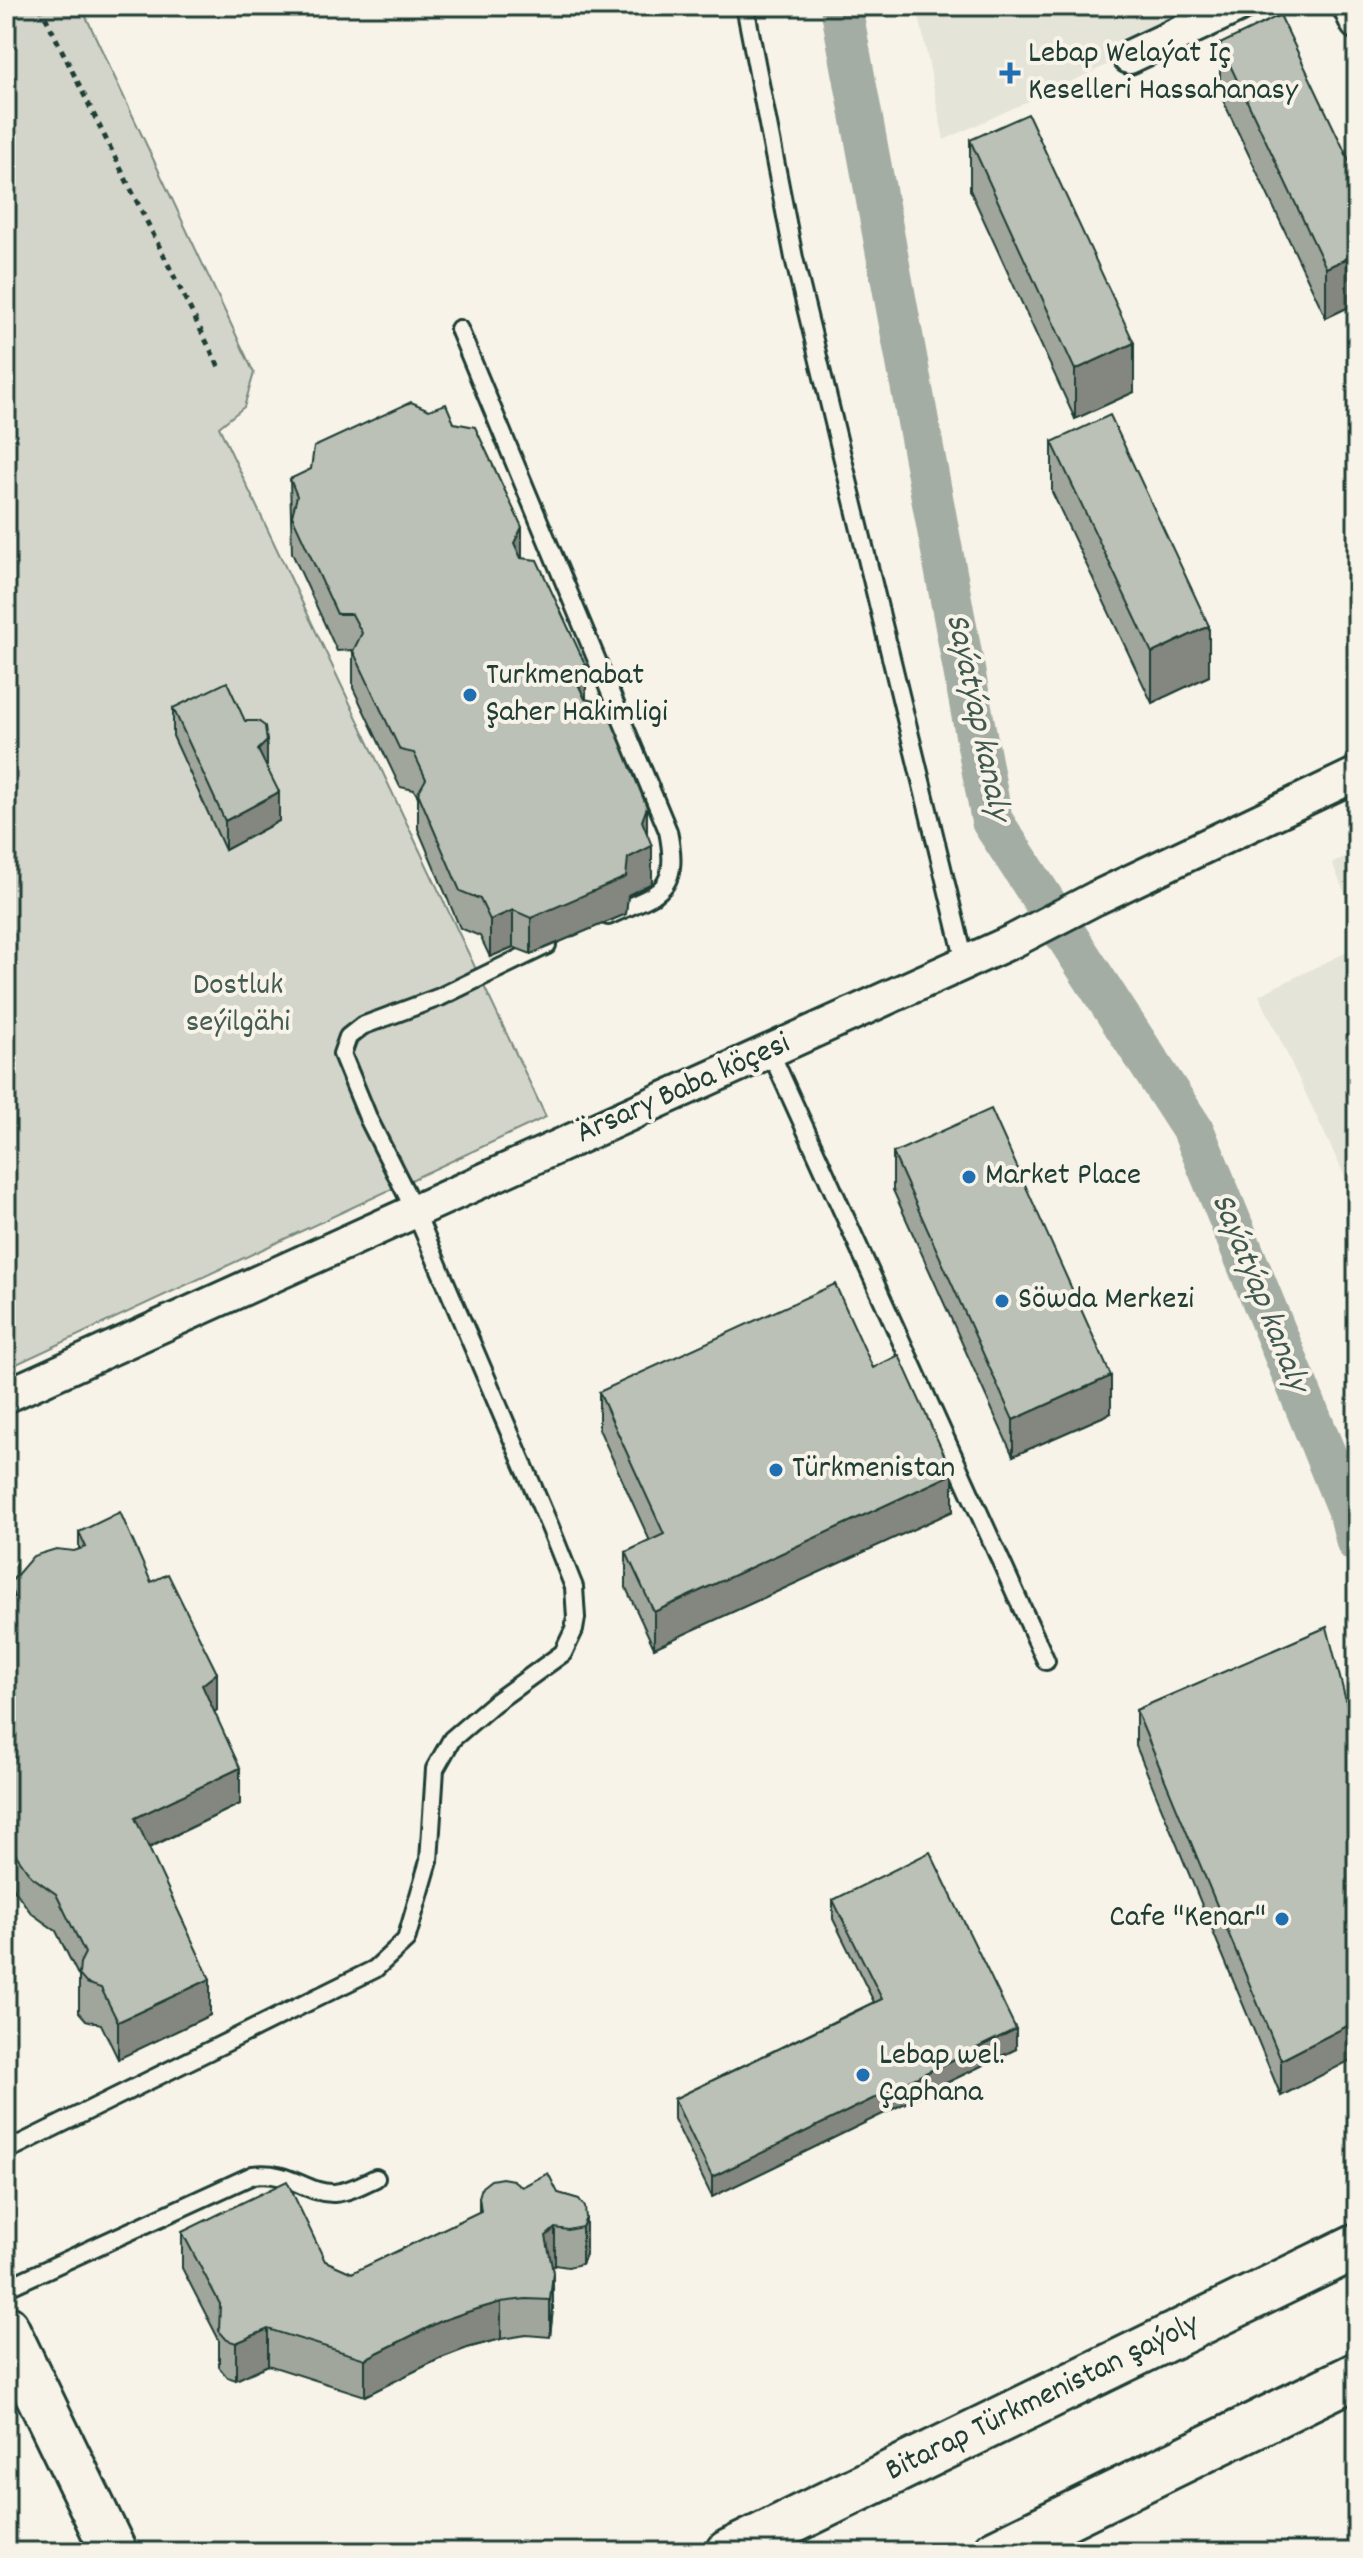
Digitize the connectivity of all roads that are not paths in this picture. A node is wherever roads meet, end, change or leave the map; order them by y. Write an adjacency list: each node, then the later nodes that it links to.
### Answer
1 (745, 6): 10 (lane)
2 (1238, 6): 5 (street)
3 (1349, 6): 4 (street)
4 (1357, 23)
5 (1129, 57)
6 (459, 329): 8 (lane)
7 (1357, 774): 10 (street, Ärsary Baba köçesi)
8 (596, 922)
9 (567, 936): 12 (lane)
10 (965, 962): 11 (street, Ärsary Baba köçesi)
11 (770, 1051): 12 (street, Ärsary Baba köçesi); 14 (lane)
12 (415, 1211): 13 (street, Ärsary Baba köçesi); 15 (lane)
13 (6, 1396)
14 (1046, 1661)
15 (6, 2151)
16 (376, 2178): 18 (lane)
17 (1357, 2246): 22 (main road, Bitarap Türkmenistan şaýoly)
18 (6, 2288)
19 (6, 2328): 21 (main road)
20 (1357, 2375): 23 (main road)
21 (114, 2552)
22 (729, 2552)
23 (995, 2552)

